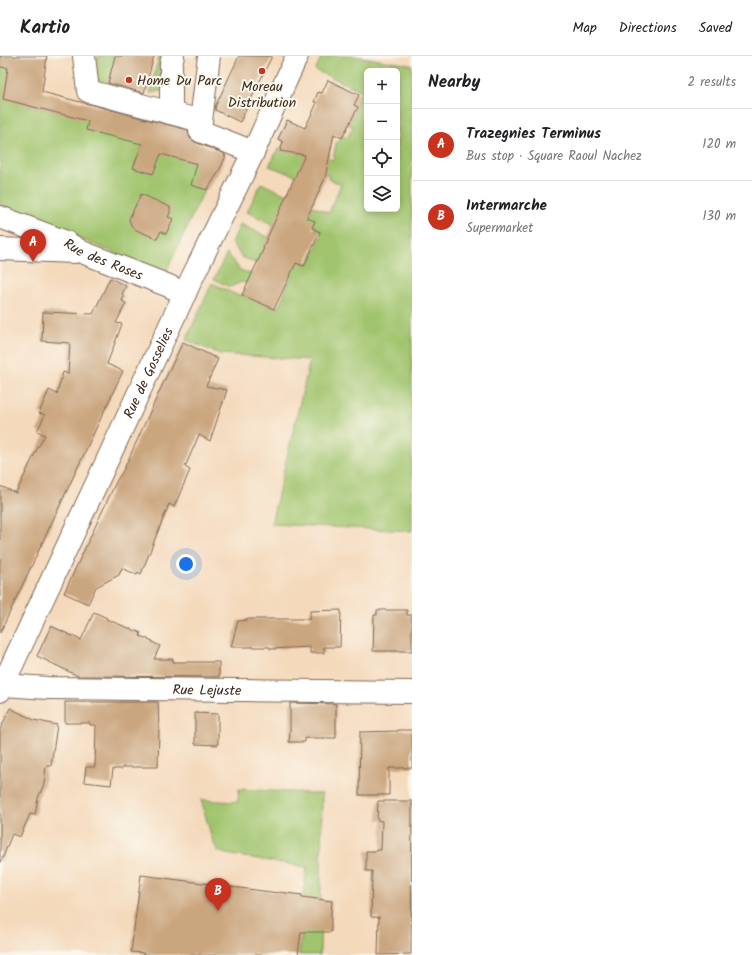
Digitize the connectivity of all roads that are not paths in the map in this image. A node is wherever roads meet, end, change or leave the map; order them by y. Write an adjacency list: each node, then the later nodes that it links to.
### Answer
1 (84, 56): 5 (main road)
2 (173, 56): 5 (main road)
3 (209, 56): 6 (main road)
4 (297, 56): 7 (main road, Rue de Gosselies)
5 (171, 113): 6 (main road)
6 (201, 121): 7 (main road)
7 (253, 152): 11 (main road, Rue de Gosselies)
8 (0, 218): 10 (main road, Rue des Roses)
9 (0, 249): 10 (main road)
10 (82, 252): 11 (main road, Rue des Roses)
11 (185, 294): 12 (main road, Rue de Gosselies)
12 (1, 688): 13 (main road, Rue Lejuste)
13 (412, 692)

